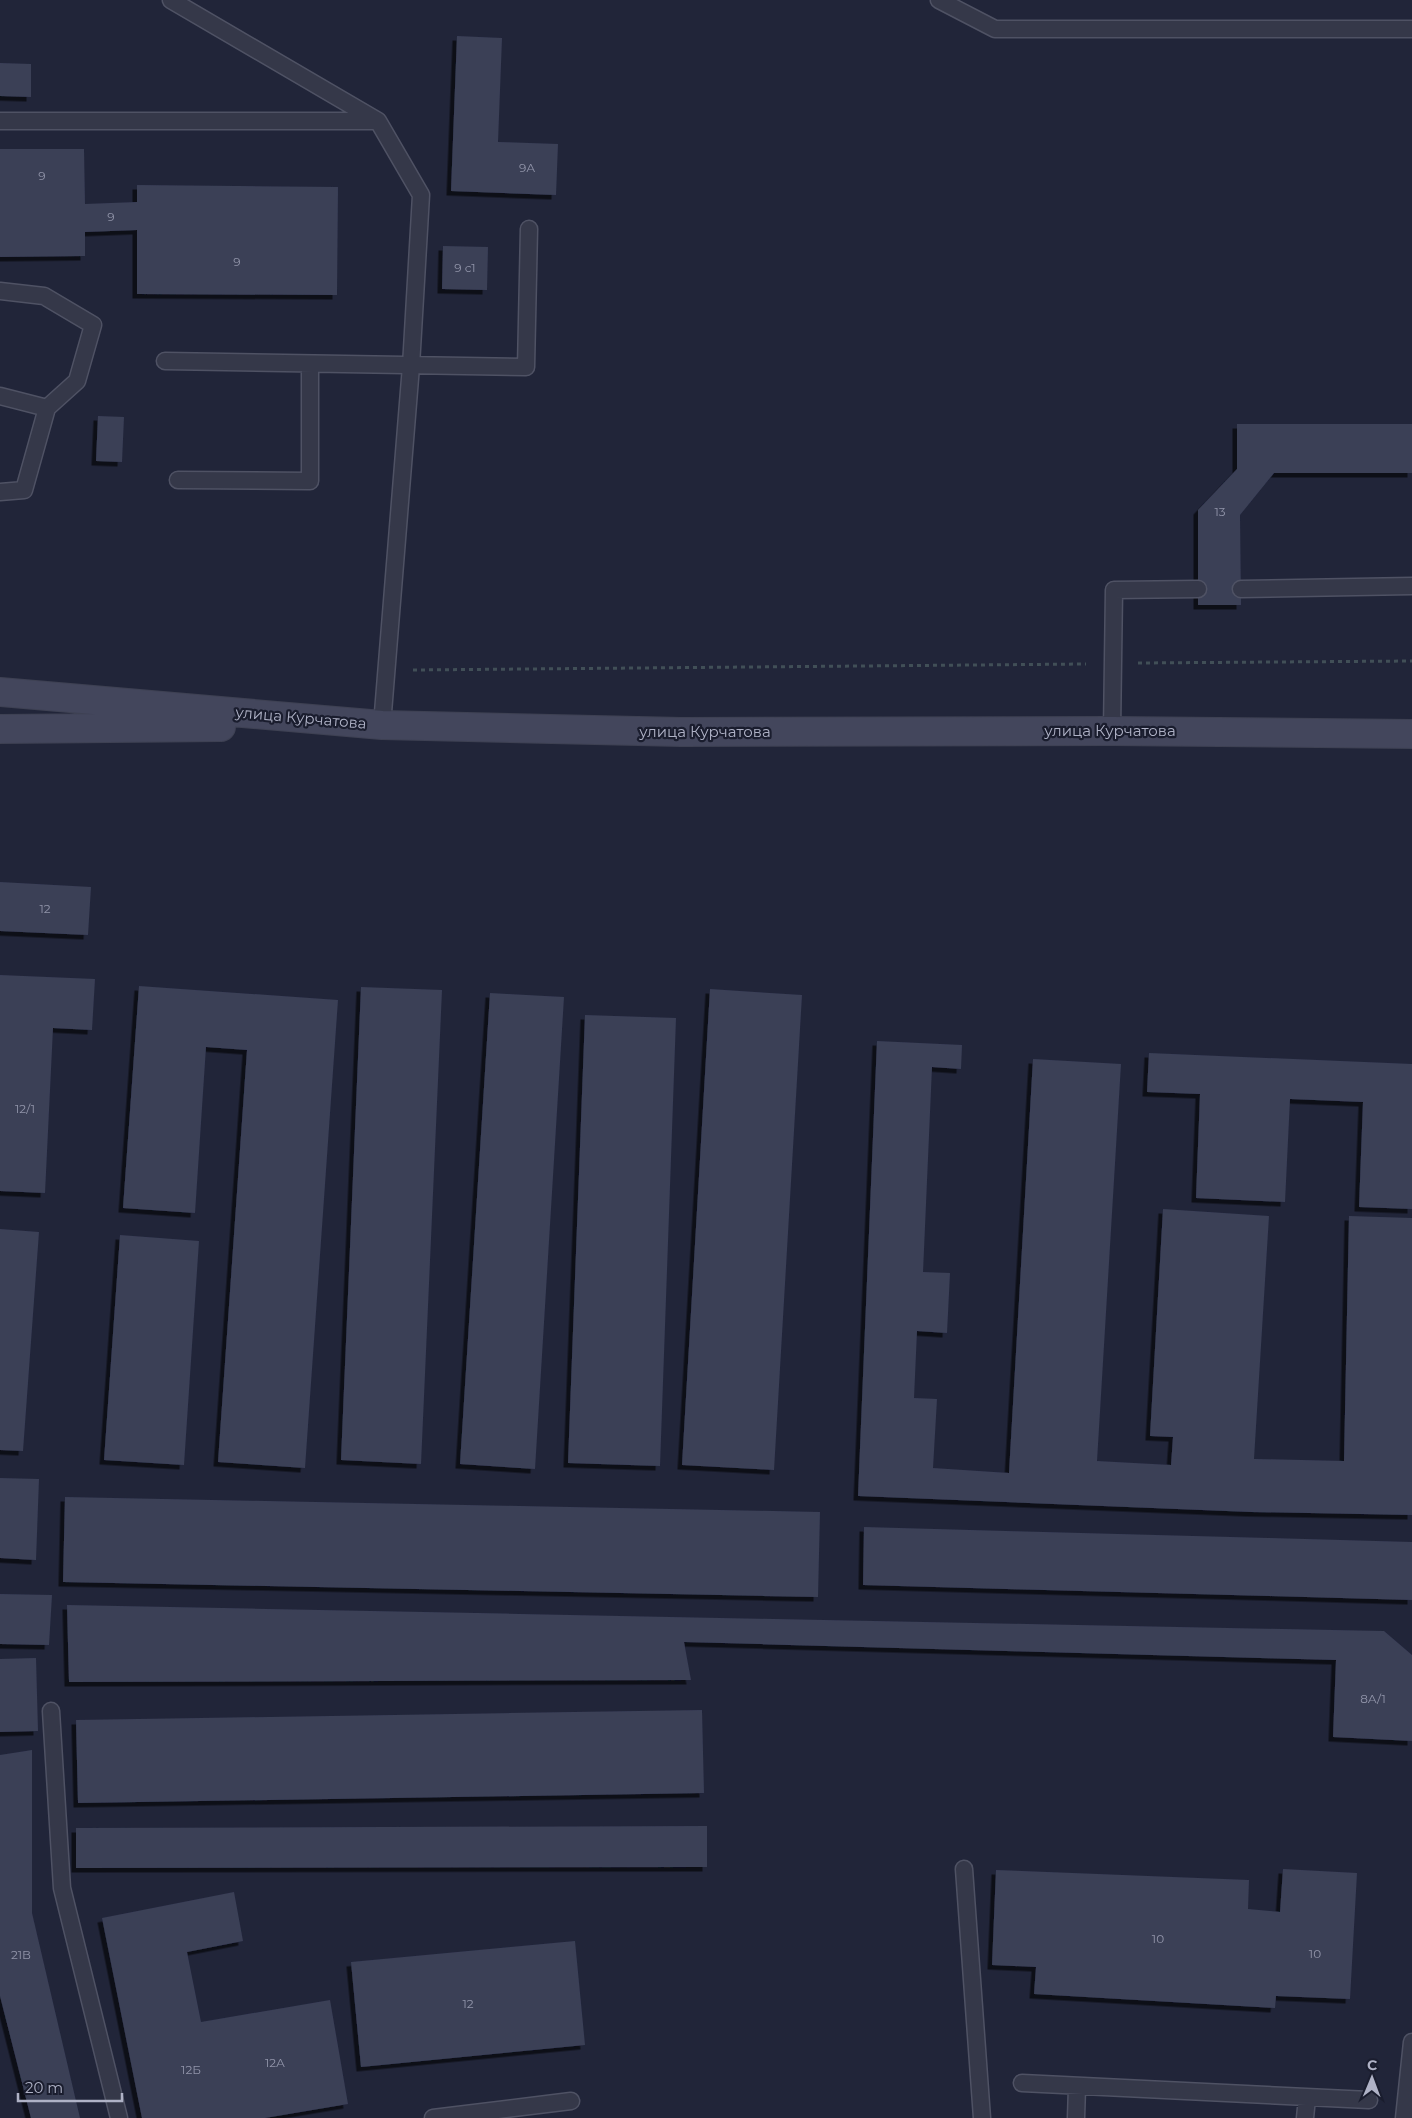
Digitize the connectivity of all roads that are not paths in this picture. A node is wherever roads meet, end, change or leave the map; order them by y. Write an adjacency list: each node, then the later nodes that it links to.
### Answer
1 (171, 0): 4 (lane)
2 (939, 0): 3 (lane)
3 (1412, 29)
4 (378, 121): 5 (lane); 10 (lane)
5 (0, 122)
6 (529, 229): 10 (lane)
7 (0, 291): 12 (lane)
8 (165, 361): 9 (lane)
9 (310, 364): 10 (lane); 13 (lane)
10 (411, 366): 19 (lane)
11 (0, 396): 12 (lane)
12 (47, 408): 14 (lane)
13 (178, 480)
14 (0, 492)
15 (1412, 586): 17 (lane)
16 (1198, 589): 21 (lane)
17 (1241, 589)
18 (0, 692): 19 (main road, улица Курчатова)
19 (382, 725): 20 (main road); 21 (main road, улица Курчатова)
20 (0, 729)
21 (1112, 731): 22 (main road, улица Курчатова)
22 (1412, 734)
23 (52, 1711): 31 (lane)
24 (964, 1869): 33 (lane)
25 (1412, 2042): 36 (lane)
26 (1022, 2083): 27 (lane)
27 (1077, 2087): 28 (lane); 34 (lane)
28 (1306, 2098): 29 (lane); 35 (lane)
29 (1370, 2100)
30 (571, 2101): 32 (lane)
31 (119, 2118)
32 (433, 2118)
33 (982, 2118)
34 (1076, 2118)
35 (1305, 2118)
36 (1404, 2118)

